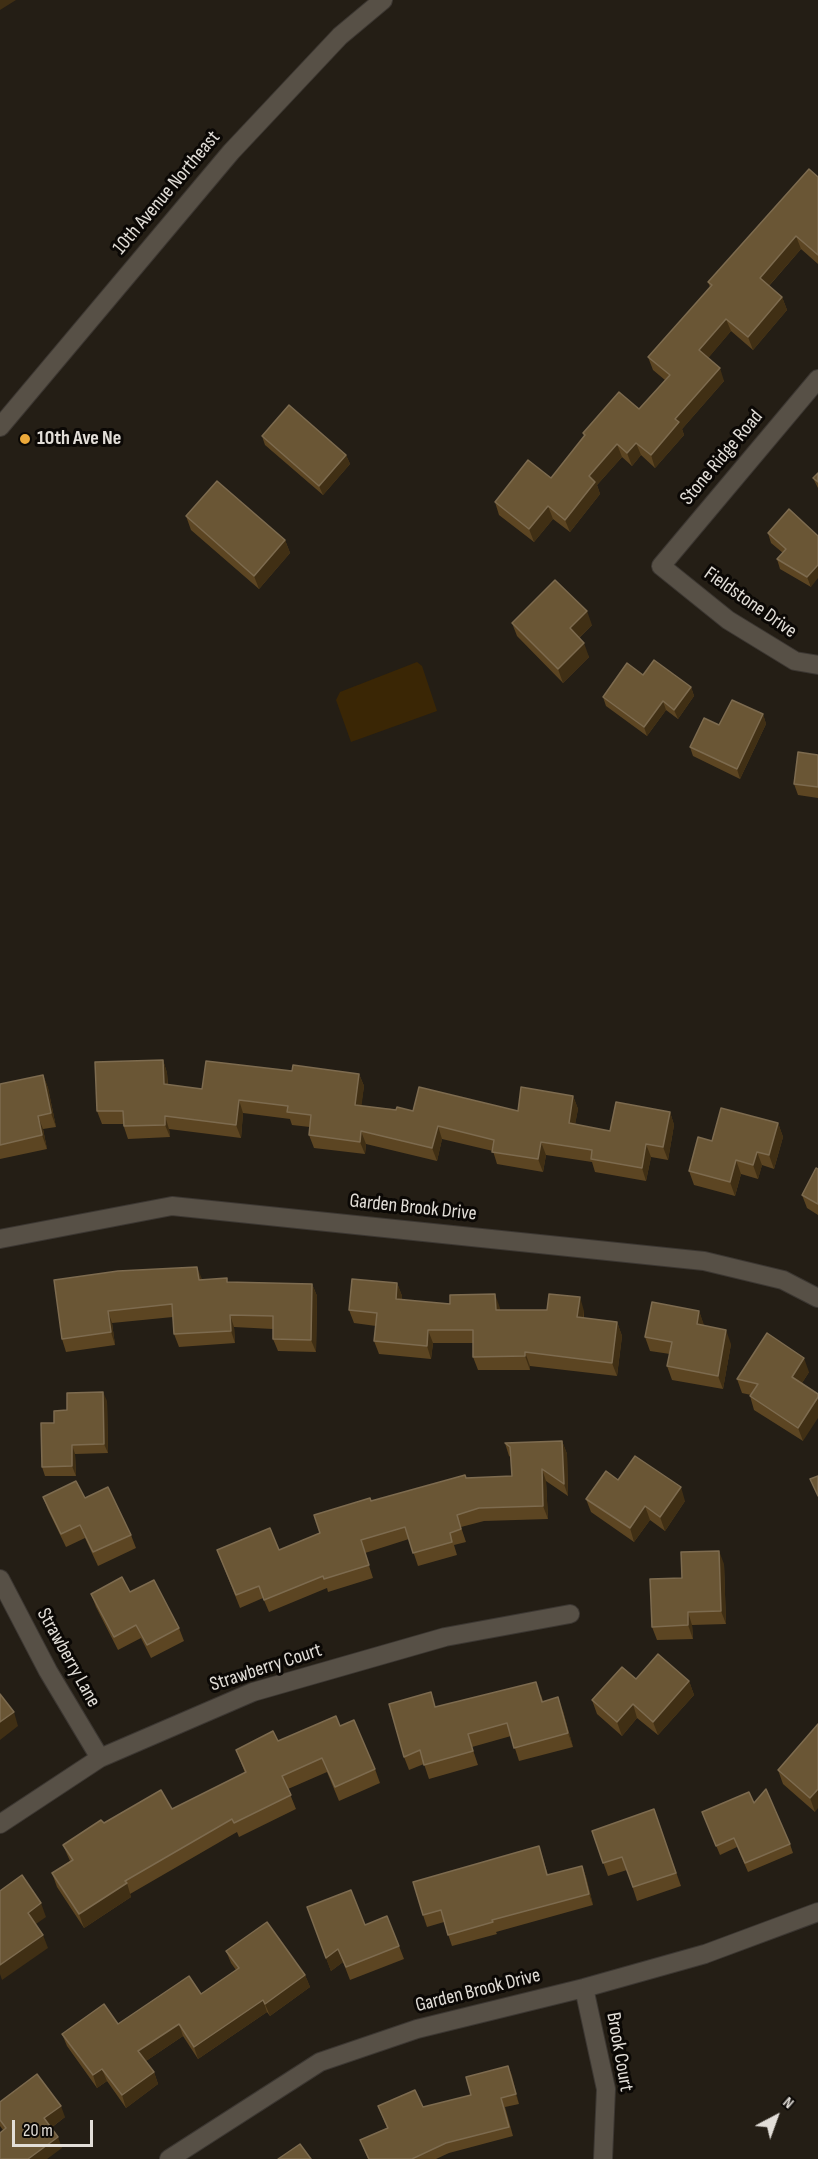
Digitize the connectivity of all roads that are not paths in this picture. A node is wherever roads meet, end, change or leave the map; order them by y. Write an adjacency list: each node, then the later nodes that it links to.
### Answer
1 (383, 0): 3 (street, 10th Avenue Northeast)
2 (818, 379): 4 (street, Stone Ridge Road)
3 (0, 428)
4 (661, 566): 5 (street, Fieldstone Drive)
5 (818, 665)
6 (0, 1239): 7 (street, Garden Brook Drive)
7 (818, 1298)
8 (0, 1578): 10 (street, Strawberry Lane)
9 (570, 1614): 10 (street, Strawberry Court)
10 (100, 1758): 11 (street, Strawberry Court)
11 (0, 1824)
12 (818, 1912): 13 (street, Garden Brook Drive)
13 (584, 1989): 14 (street, Garden Brook Drive); 15 (street, Brook Court)
14 (169, 2159)
15 (603, 2159)

